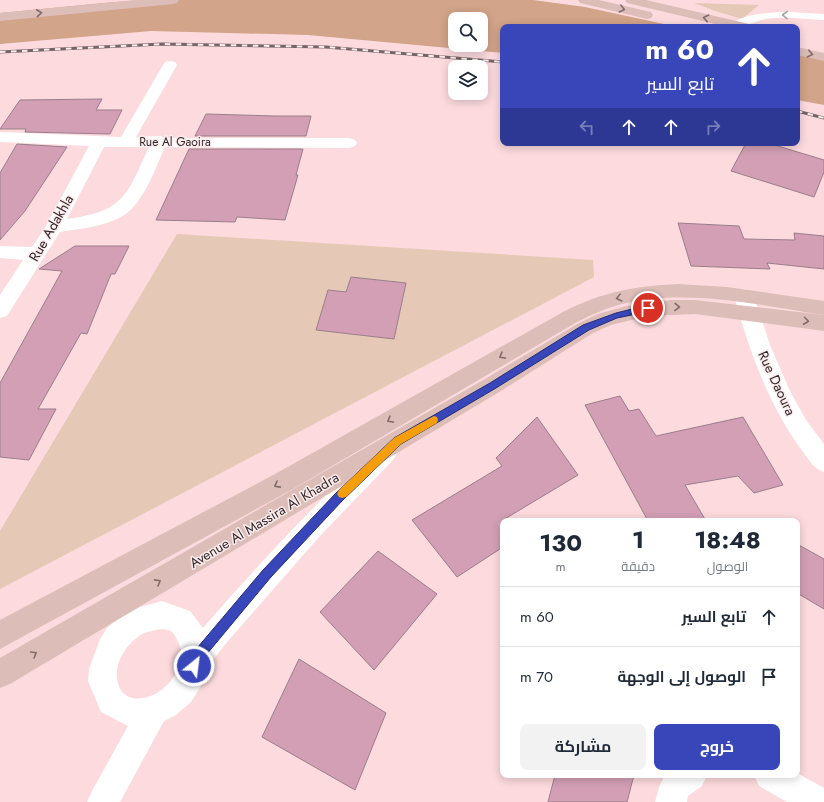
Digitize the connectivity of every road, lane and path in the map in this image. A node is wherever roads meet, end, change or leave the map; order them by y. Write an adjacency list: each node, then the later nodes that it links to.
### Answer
1 (66, 0): 5 (main road)
2 (169, 0): 6 (main road, one-way to 2)
3 (584, 0): 8 (main road, one-way to 8)
4 (631, 0): 9 (main road, one-way to 4)
5 (0, 6)
6 (0, 17)
7 (824, 17): 10 (lane, one-way to 10)
8 (684, 24)
9 (732, 24)
10 (742, 24)
11 (800, 41): 12 (main road)
12 (824, 46)
13 (800, 52): 14 (main road, one-way to 14)
14 (824, 57)
15 (170, 65): 19 (street)
16 (0, 137): 18 (street, Rue Al Gaoira)
17 (160, 141): 19 (street, Rue Al Gaoira); 20 (street, Rue Al Gaoira); 21 (street)
18 (99, 142): 19 (street, Rue Al Gaoira); 21 (street, Rue Adakhla)
19 (126, 142)
20 (349, 143)
21 (54, 227): 23 (street, Rue Adakhla)
22 (0, 252): 23 (street)
23 (36, 254): 26 (street, Rue Adakhla)
24 (746, 305): 25 (main road, Avenue Al Massira Al Khadra); 27 (main road, Avenue Al Massira Al Khadra, one-way to 27); 28 (main road, Avenue Al Massira Al Khadra, one-way to 24); 29 (street, Rue Daoura); 30 (main road, Avenue Al Massira Al Khadra, one-way to 30)
25 (824, 308)
26 (0, 311)
27 (824, 323)
28 (398, 441): 31 (main road, Avenue Al Massira Al Khadra, one-way to 28); 33 (street)
29 (824, 462)
30 (112, 574): 31 (street); 32 (main road, Avenue Al Massira Al Khadra)
31 (134, 609): 33 (street); 34 (main road, Avenue Al Massira Al Khadra, one-way to 31); 35 (street)
32 (0, 635)
33 (196, 658): 35 (street)
34 (0, 674)
35 (153, 711): 38 (street)
36 (687, 778): 39 (street)
37 (775, 778): 40 (street)
38 (103, 802)
39 (671, 802)
40 (818, 802)

